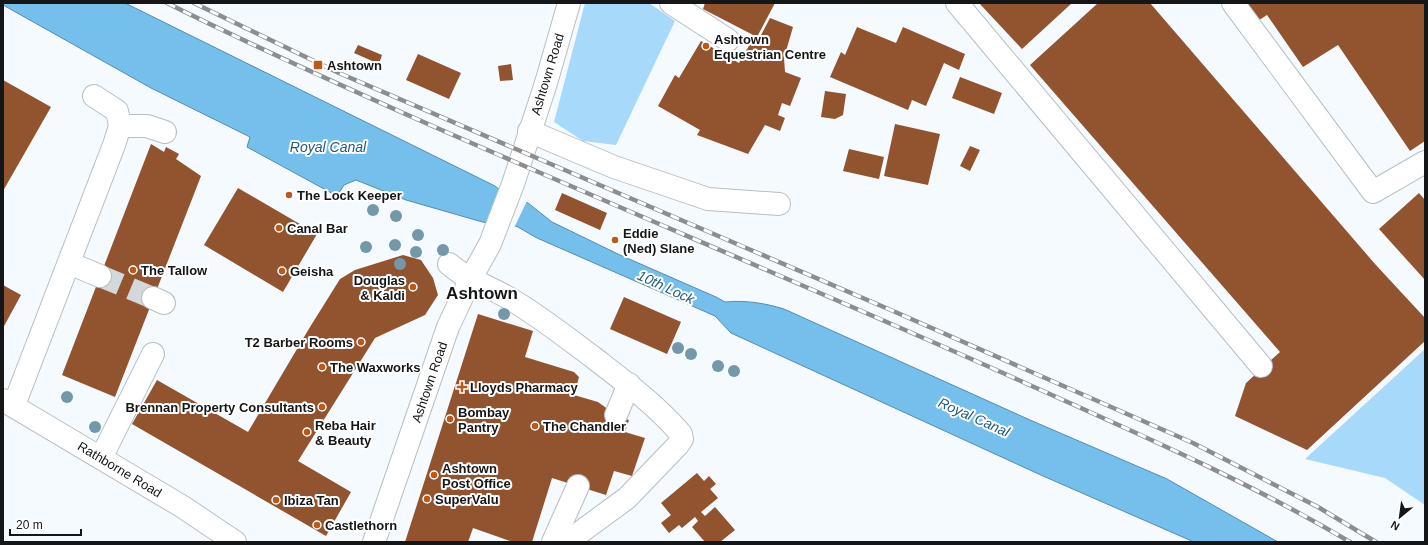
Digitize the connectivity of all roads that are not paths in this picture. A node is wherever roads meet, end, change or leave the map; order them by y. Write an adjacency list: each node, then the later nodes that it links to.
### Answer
1 (569, 3): 8 (street, Ashtown Road)
2 (671, 3): 5 (street)
3 (957, 3): 17 (street)
4 (1233, 3): 10 (street)
5 (728, 40)
6 (94, 96): 7 (street)
7 (120, 126): 9 (street); 12 (street)
8 (529, 131): 11 (street); 15 (street, Ashtown Road)
9 (165, 132)
10 (1425, 162)
11 (779, 204)
12 (69, 263): 14 (street); 19 (street)
13 (449, 264): 15 (street)
14 (100, 276)
15 (471, 278): 18 (street); 24 (street, Ashtown Road)
16 (153, 354): 21 (street)
17 (1261, 366)
18 (629, 384): 20 (street); 26 (street)
19 (9, 402): 21 (street, Rathborne Road)
20 (616, 415)
21 (101, 458): 23 (street, Rathborne Road)
22 (578, 486): 25 (street)
23 (234, 542)
24 (374, 542)
25 (553, 542)
26 (567, 542)

